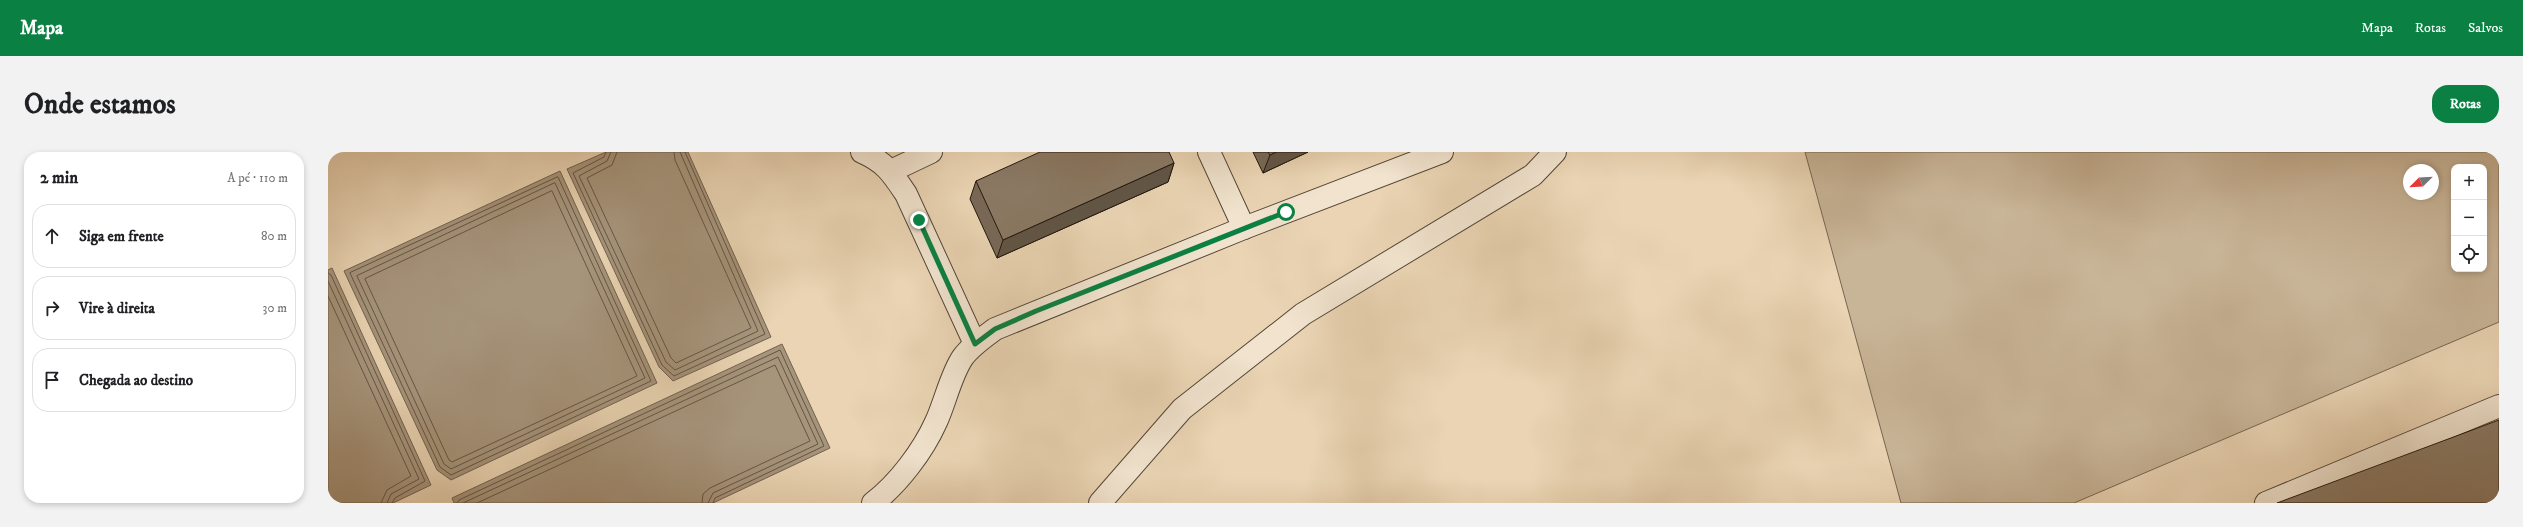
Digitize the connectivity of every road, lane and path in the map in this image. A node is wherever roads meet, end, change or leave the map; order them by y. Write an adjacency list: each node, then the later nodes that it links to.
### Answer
1 (862, 152): 6 (lane)
2 (931, 152): 6 (lane)
3 (1209, 152): 7 (lane)
4 (1442, 152): 7 (lane)
5 (1555, 152): 11 (lane)
6 (891, 171): 8 (lane)
7 (1244, 228): 8 (lane)
8 (975, 344): 10 (lane)
9 (2499, 406): 12 (lane)
10 (873, 503)
11 (1100, 503)
12 (2266, 503)

